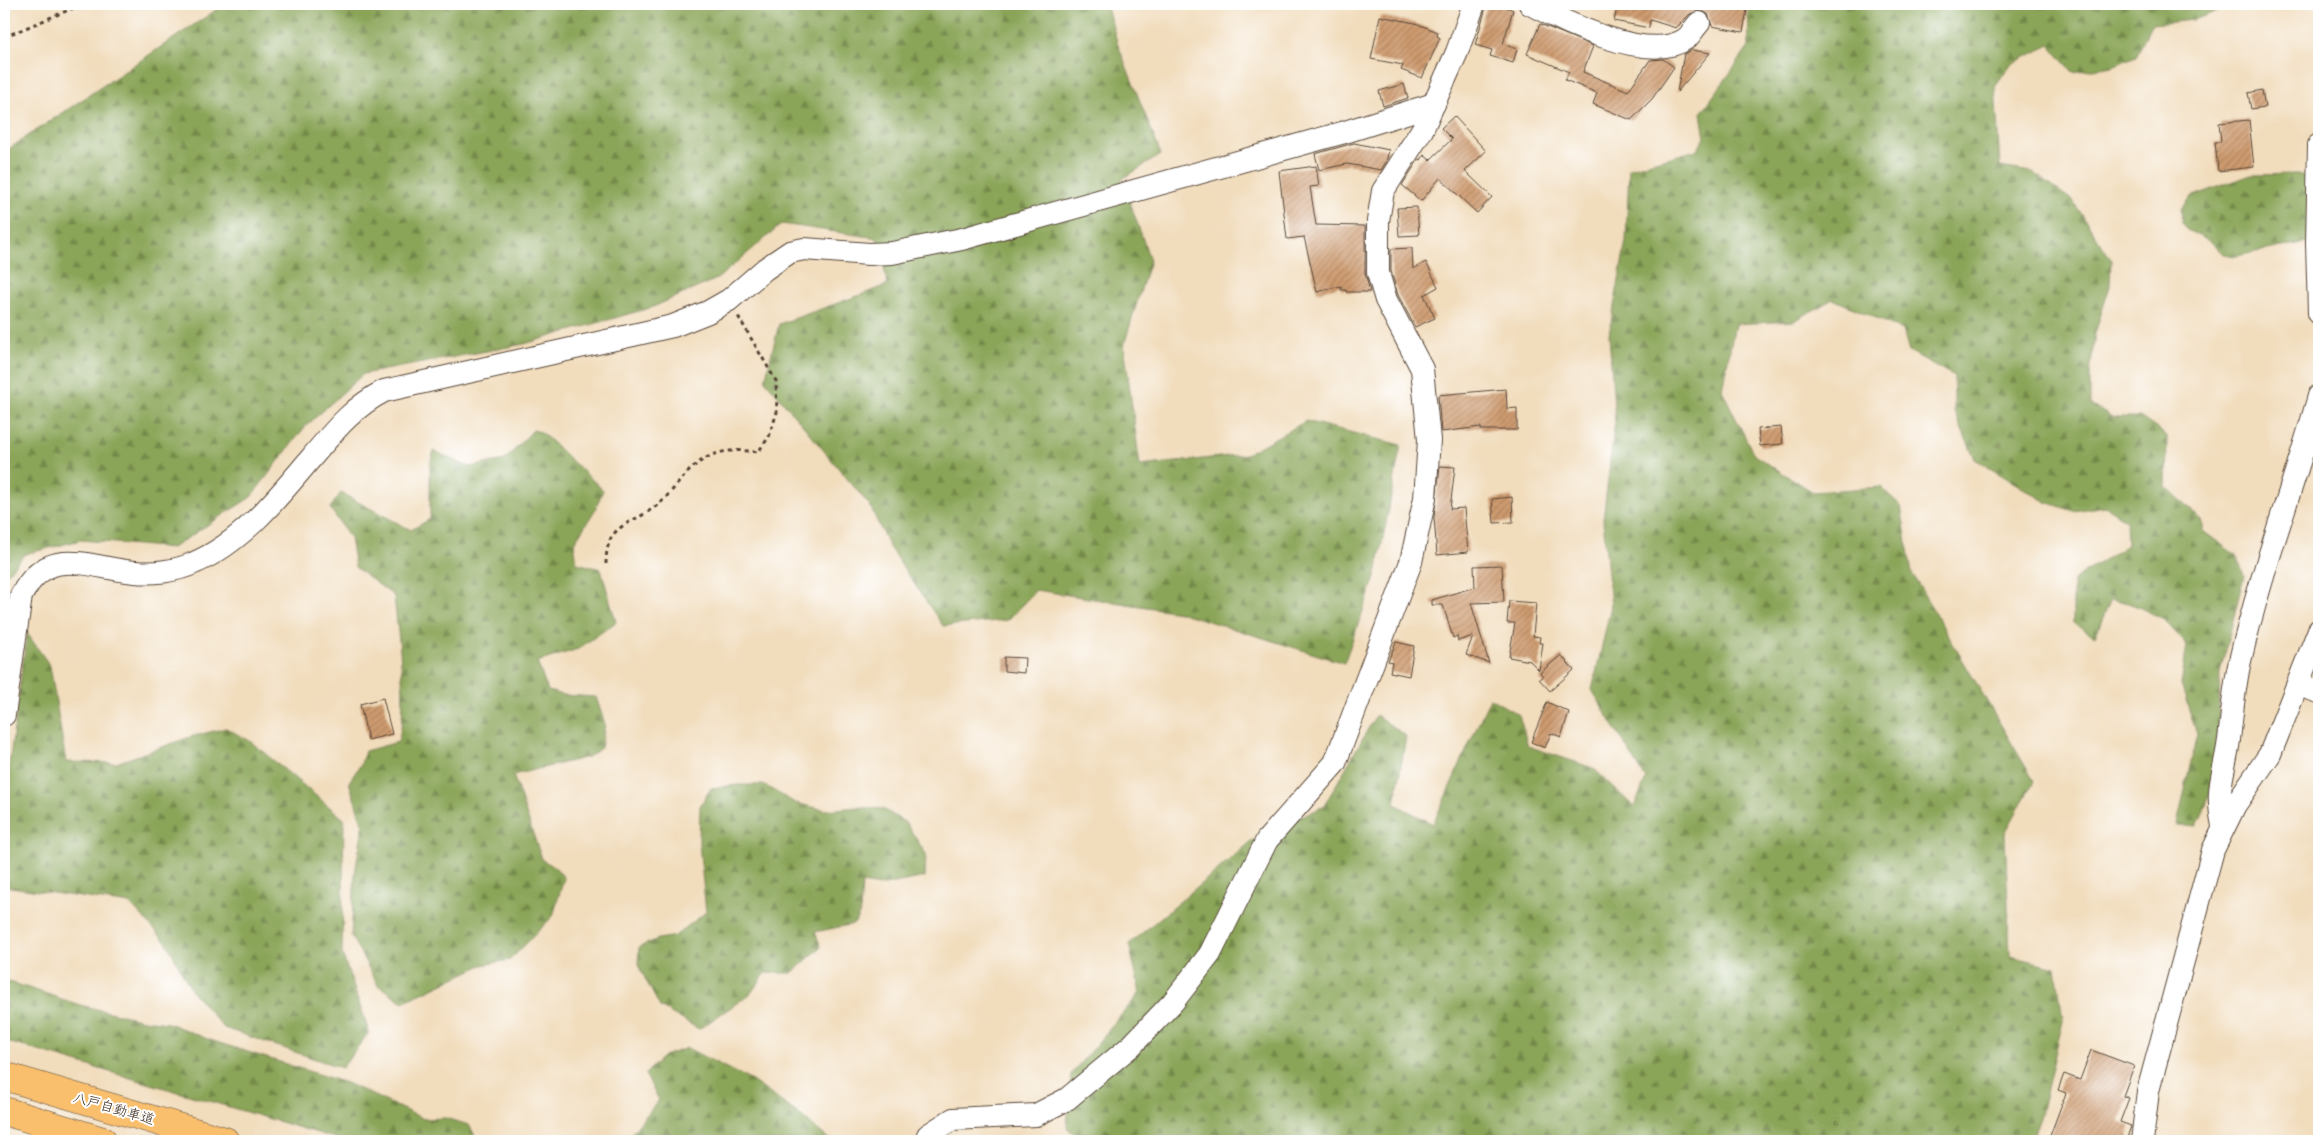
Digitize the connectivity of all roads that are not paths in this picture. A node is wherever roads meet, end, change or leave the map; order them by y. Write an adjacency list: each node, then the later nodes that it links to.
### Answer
1 (1474, 4): 4 (street)
2 (1530, 4): 3 (street)
3 (1699, 23)
4 (1434, 104): 10 (street); 16 (street)
5 (2319, 145): 6 (street)
6 (2319, 313)
7 (2319, 396): 11 (street)
8 (2319, 630): 9 (street)
9 (2309, 688): 11 (street)
10 (4, 715)
11 (2223, 826): 17 (street)
12 (4, 1076): 15 (highway, 八戸自動車道)
13 (4, 1111): 14 (highway)
14 (103, 1141)
15 (225, 1141)
16 (926, 1141)
17 (2142, 1141)

